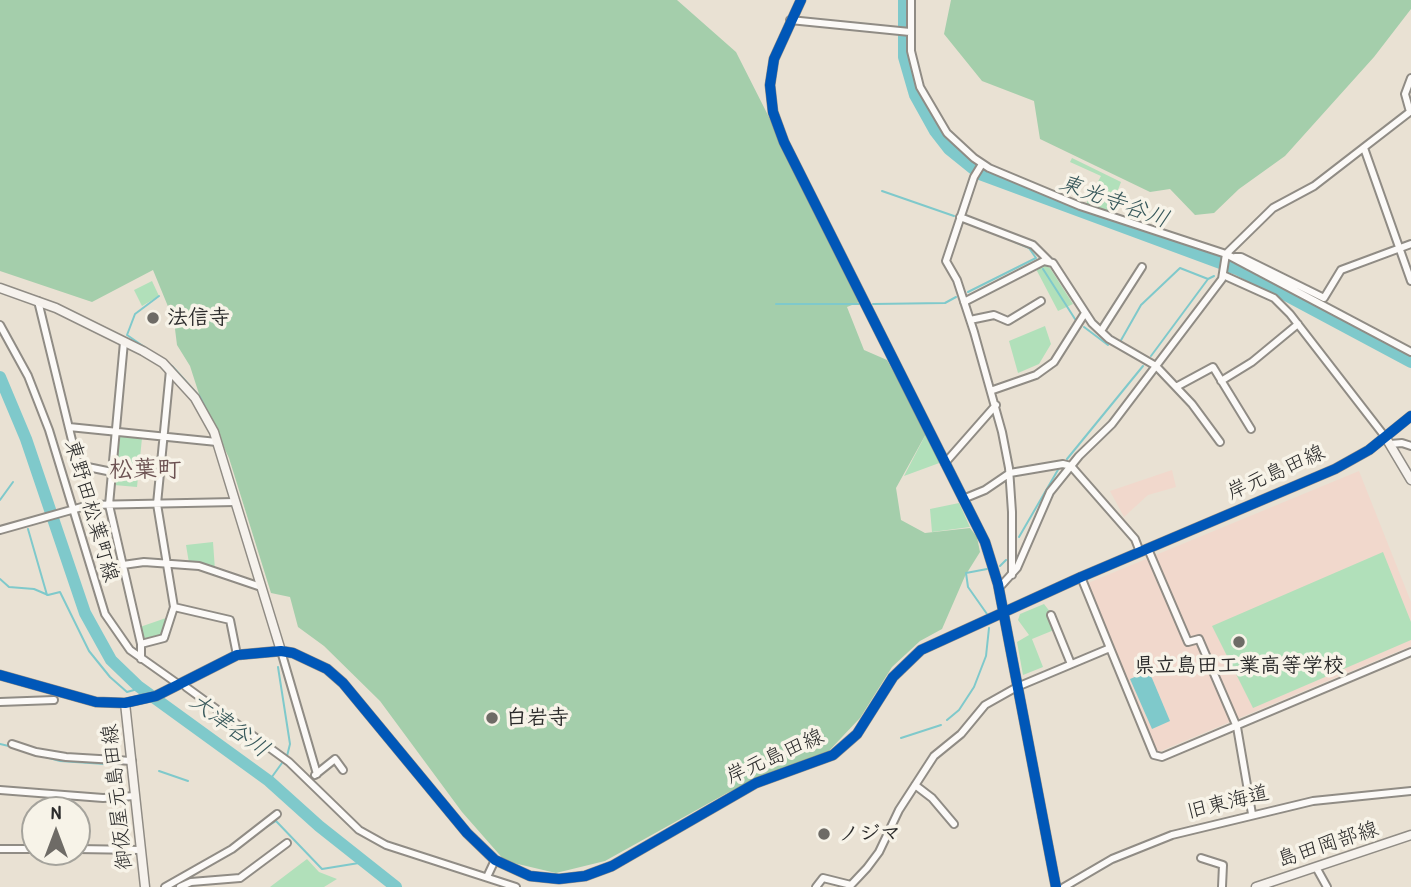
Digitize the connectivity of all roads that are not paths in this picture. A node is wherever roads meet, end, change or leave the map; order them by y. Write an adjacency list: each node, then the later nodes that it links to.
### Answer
1 (801, 0): 3 (street)
2 (911, 0): 4 (street)
3 (790, 20): 4 (street); 43 (street)
4 (910, 32): 8 (street)
5 (1411, 78): 6 (street)
6 (1411, 111): 7 (street)
7 (1364, 148): 11 (street); 12 (street)
8 (981, 165): 9 (street); 12 (street)
9 (960, 217): 13 (street); 20 (street)
10 (1411, 244): 11 (street)
11 (1399, 248): 12 (street); 16 (street)
12 (1229, 256): 15 (street); 27 (street)
13 (1050, 262): 20 (street); 21 (street)
14 (1142, 267): 25 (street)
15 (1223, 275): 23 (street); 28 (street)
16 (1411, 281)
17 (0, 288): 18 (street)
18 (38, 301): 26 (street); 35 (street)
19 (1041, 301): 22 (street)
20 (964, 302): 22 (street)
21 (1085, 313): 25 (street); 32 (street)
22 (970, 320): 32 (street)
23 (1298, 324): 30 (street); 39 (street)
24 (0, 325): 52 (street, 東野田松葉町線)
25 (1101, 331): 28 (street)
26 (124, 342): 29 (street); 37 (street)
27 (1411, 352)
28 (1156, 366): 31 (street); 44 (street)
29 (170, 370): 38 (street); 40 (street)
30 (1221, 382): 31 (street); 36 (street)
31 (1177, 387): 41 (street)
32 (993, 390): 33 (street)
33 (996, 405): 43 (street); 46 (street)
34 (1411, 416): 39 (street, 岸元島田線)
35 (69, 427): 37 (street); 45 (street)
36 (1251, 429)
37 (116, 432): 38 (street); 45 (street)
38 (163, 437): 40 (street); 50 (street)
39 (1388, 441): 42 (street); 47 (street); 54 (street, 岸元島田線)
40 (218, 442): 49 (street)
41 (1220, 442)
42 (1411, 446)
43 (945, 463): 48 (street)
44 (1071, 466): 46 (street); 54 (street); 57 (street)
45 (112, 472): 51 (street)
46 (1010, 473): 48 (street); 57 (street)
47 (1411, 480)
48 (963, 499): 60 (street)
49 (236, 502): 50 (street); 59 (street)
50 (157, 504): 51 (street); 55 (street)
51 (109, 505): 52 (street); 56 (street)
52 (72, 508): 53 (street); 69 (street, 東野田松葉町線)
53 (0, 530)
54 (1144, 550): 58 (street, 岸元島田線); 79 (street)
55 (165, 563): 56 (street); 59 (street); 61 (street)
56 (122, 565): 64 (street)
57 (1012, 575): 60 (street)
58 (1081, 577): 62 (street, 岸元島田線); 65 (street)
59 (261, 587): 66 (street)
60 (999, 587): 62 (street)
61 (174, 607): 64 (street); 68 (street)
62 (1004, 612): 74 (street); 99 (street, 岸元島田線)
63 (1051, 615): 70 (street)
64 (141, 644): 69 (street)
65 (1110, 648): 70 (street); 79 (street)
66 (281, 651): 68 (street, 岸元島田線); 83 (street); 99 (street, 岸元島田線)
67 (1411, 652): 79 (street)
68 (237, 655): 73 (street, 岸元島田線)
69 (141, 659): 73 (street, 東野田松葉町線)
70 (1071, 664): 74 (street)
71 (0, 675): 72 (street, 岸元島田線)
72 (35, 685): 76 (street); 78 (street, 岸元島田線)
73 (179, 685): 78 (street, 岸元島田線); 84 (street, 東野田松葉町線)
74 (1017, 687): 85 (street); 107 (street)
75 (54, 700): 76 (street)
76 (30, 701): 77 (street)
77 (0, 702)
78 (125, 703): 81 (street, 御仮屋元島田線)
79 (1237, 727): 90 (street)
80 (12, 744): 81 (street)
81 (132, 761): 88 (street, 御仮屋元島田線)
82 (343, 769): 83 (street)
83 (317, 774): 84 (street)
84 (308, 782): 101 (street, 東野田松葉町線)
85 (915, 785): 91 (street); 106 (street)
86 (0, 790): 88 (street)
87 (1411, 791): 90 (street, 旧東海道)
88 (135, 796): 97 (street, 御仮屋元島田線)
89 (277, 814): 103 (street)
90 (1252, 814): 108 (street, 旧東海道)
91 (954, 824)
92 (1411, 835): 100 (street, 島田岡部線)
93 (288, 843): 104 (street)
94 (0, 849): 95 (street)
95 (21, 849)
96 (91, 849): 97 (street)
97 (141, 849): 102 (street, 御仮屋元島田線)
98 (1200, 858): 109 (street)
99 (495, 860): 101 (street)
100 (1317, 869): 110 (street, 島田岡部線); 111 (street)
101 (487, 877): 105 (street, 東野田松葉町線)
102 (145, 887)
103 (165, 887)
104 (180, 887)
105 (516, 887)
106 (816, 887)
107 (1056, 887)
108 (1064, 887)
109 (1222, 887)
110 (1255, 887)
111 (1327, 887)

